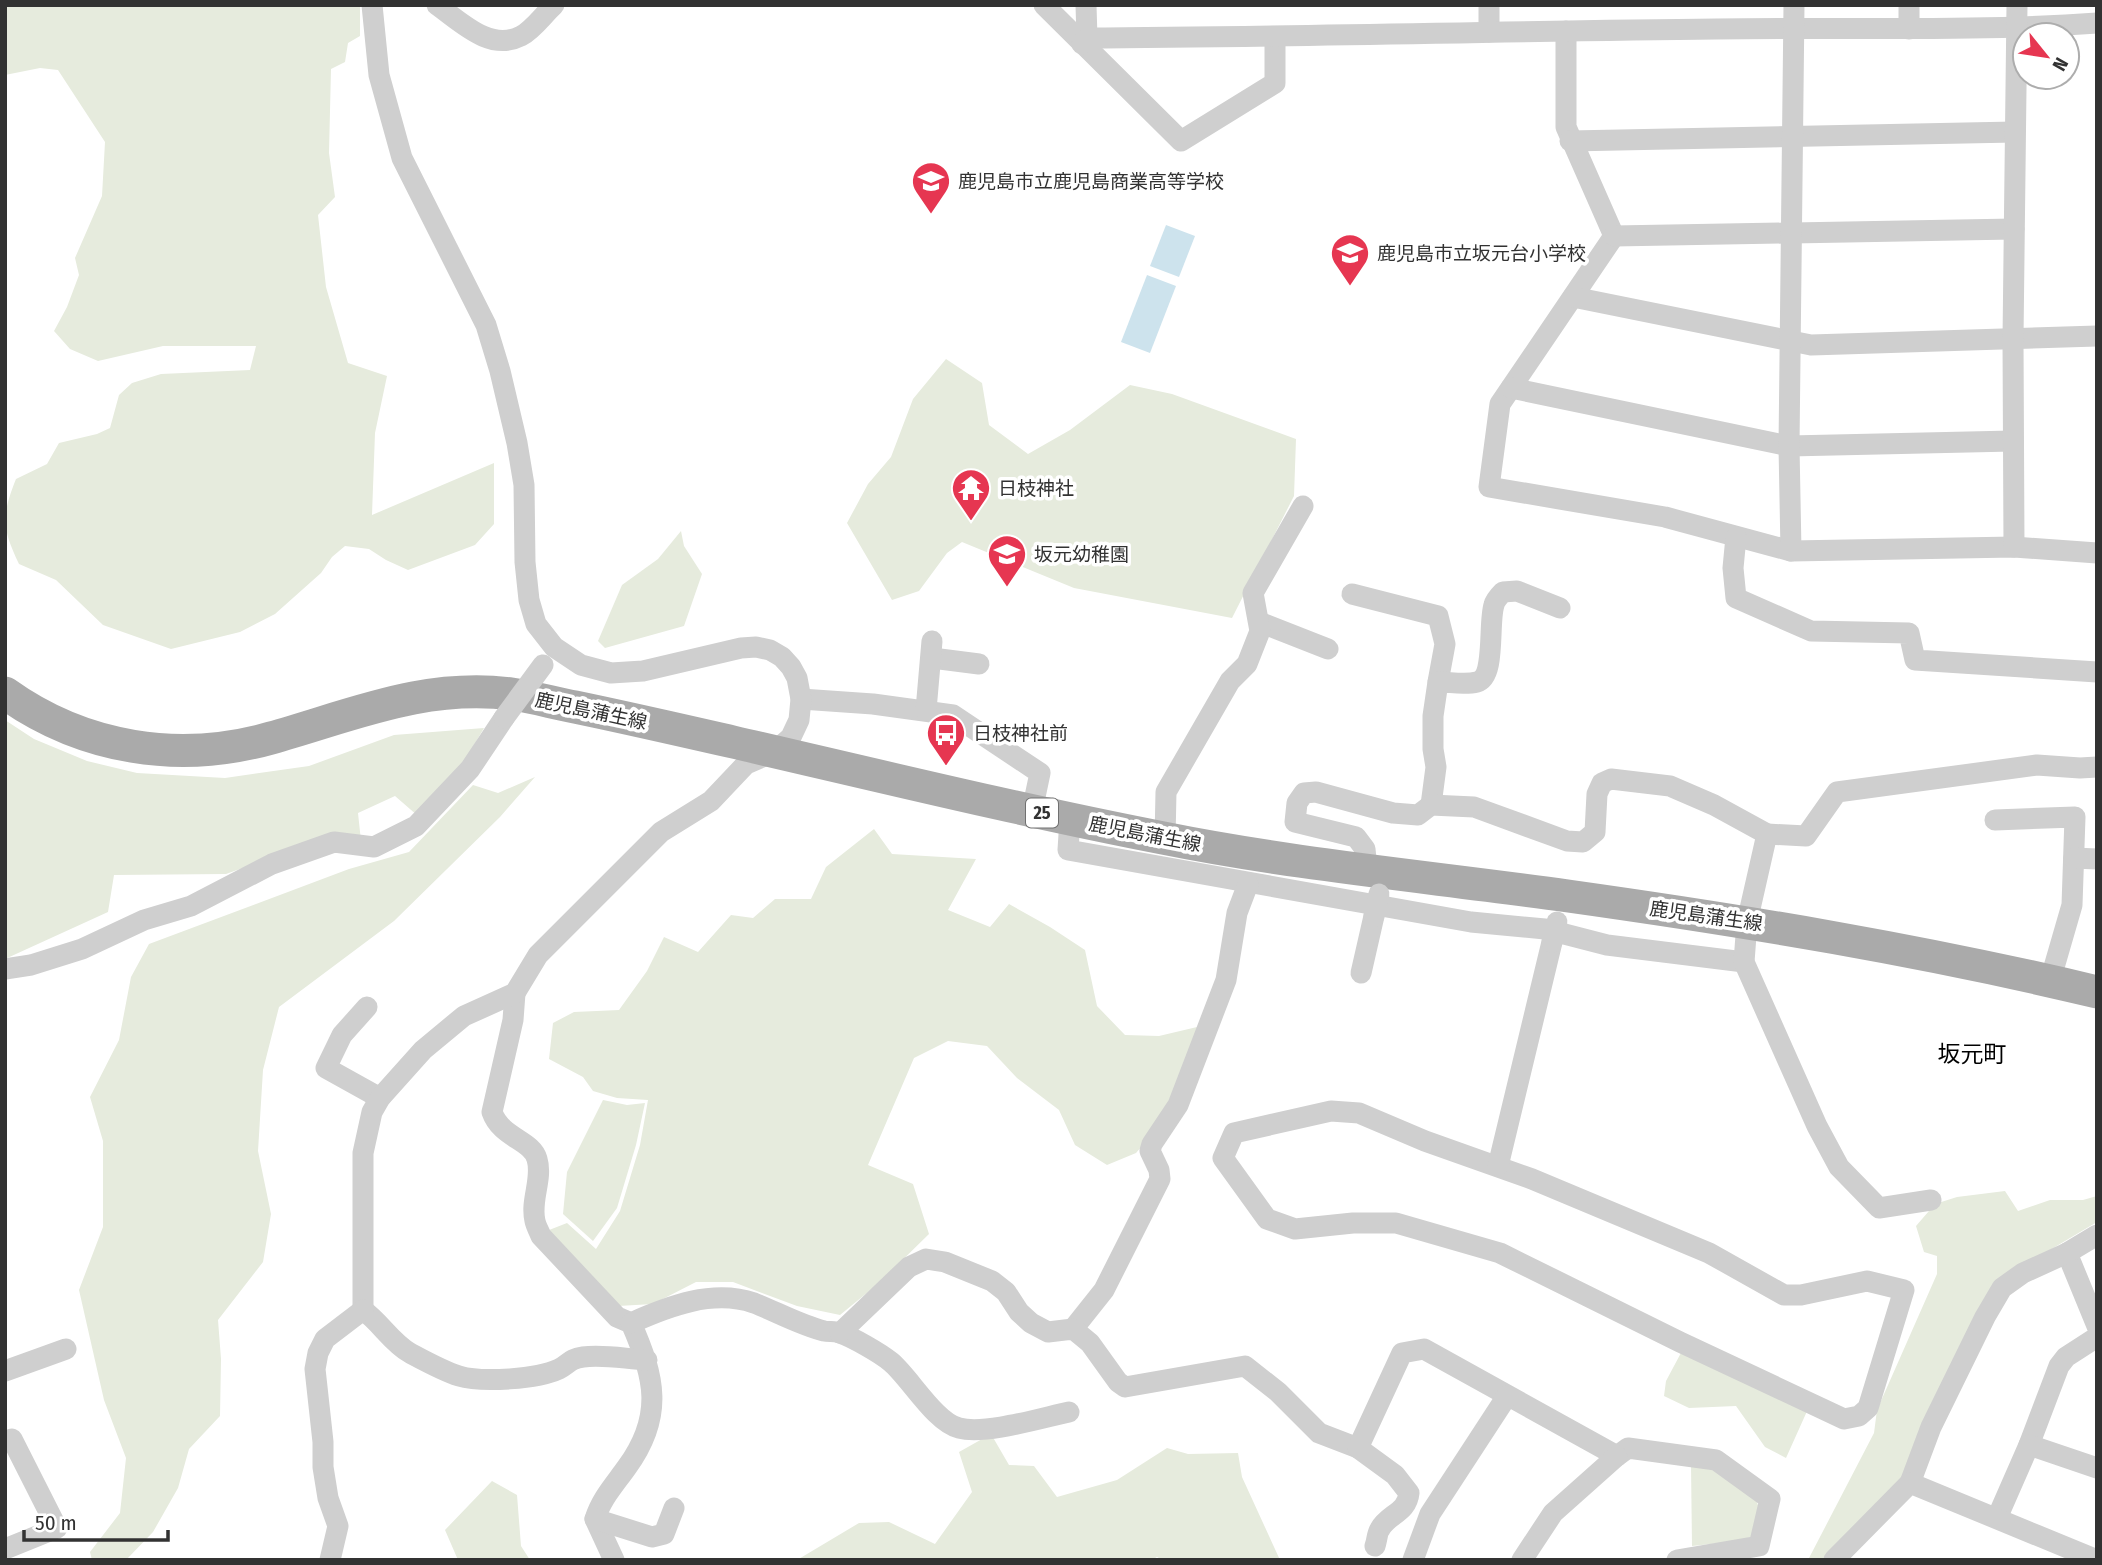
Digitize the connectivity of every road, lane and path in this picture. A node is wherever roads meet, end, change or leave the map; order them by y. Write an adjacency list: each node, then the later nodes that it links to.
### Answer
1 (372, 5): 39 (street)
2 (437, 5): 3 (street)
3 (554, 5)
4 (1044, 5): 15 (street)
5 (1086, 5): 15 (street)
6 (1489, 5): 13 (street)
7 (1794, 5): 9 (street)
8 (1909, 5): 10 (street)
9 (1794, 28): 10 (street); 12 (street); 18 (street)
10 (1909, 29): 11 (street)
11 (2011, 29)
12 (1566, 31): 13 (street); 19 (street)
13 (1489, 32): 14 (street)
14 (1275, 37): 15 (street); 15 (street)
15 (1084, 41)
16 (2016, 91): 17 (street)
17 (2015, 132): 18 (street); 20 (street)
18 (1792, 137): 19 (street); 21 (street)
19 (1570, 141): 22 (street)
20 (2014, 229): 21 (street); 25 (street)
21 (1791, 234): 22 (street); 26 (street)
22 (1614, 236): 23 (street)
23 (1573, 297): 26 (street); 27 (street)
24 (2097, 337): 25 (street)
25 (2013, 339): 26 (street); 28 (street)
26 (1790, 340): 29 (street)
27 (1511, 388): 29 (street); 31 (street)
28 (2013, 441): 29 (street); 32 (street)
29 (1789, 446): 33 (street)
30 (1303, 506): 37 (street)
31 (1736, 537): 33 (street); 41 (street)
32 (2014, 547): 33 (street); 34 (street)
33 (1791, 551)
34 (2097, 553)
35 (1352, 594): 42 (street)
36 (1560, 608): 42 (street)
37 (1259, 622): 38 (street); 53 (street)
38 (1328, 649)
39 (548, 656): 44 (street); 61 (street, bridge)
40 (979, 664): 45 (street)
41 (2097, 672)
42 (1438, 682): 48 (street)
43 (5, 692): 46 (main road, 鹿児島蒲生線 / 25)
44 (801, 699): 45 (street); 46 (street)
45 (926, 710): 49 (street)
46 (774, 752): 49 (main road, 鹿児島蒲生線 / 25); 65 (street)
47 (2097, 766): 52 (street)
48 (1431, 805): 52 (street); 56 (street)
49 (1032, 811): 50 (main road, 鹿児島蒲生線 / 25)
50 (1070, 819): 53 (main road, 鹿児島蒲生線 / 25); 57 (street)
51 (1995, 820): 54 (street)
52 (1767, 834): 59 (street)
53 (1165, 839): 56 (main road, 鹿児島蒲生線 / 25)
54 (2074, 858): 55 (street); 63 (street)
55 (2097, 859)
56 (1376, 878): 58 (main road, 鹿児島蒲生線 / 25); 62 (street, bridge)
57 (1248, 884): 60 (street); 75 (street)
58 (1558, 920): 59 (main road, 鹿児島蒲生線 / 25); 68 (street)
59 (1747, 922): 60 (street); 63 (main road, 鹿児島蒲生線 / 25)
60 (1744, 962): 69 (street)
61 (5, 970)
62 (1361, 973)
63 (2050, 981): 64 (main road, 鹿児島蒲生線 / 25)
64 (2097, 992)
65 (515, 993): 67 (street); 73 (street)
66 (368, 1007): 67 (street)
67 (380, 1098): 72 (street)
68 (1498, 1166): 68 (street)
69 (1931, 1200)
70 (2097, 1235): 71 (street)
71 (2067, 1253): 74 (street); 88 (street)
72 (363, 1310): 79 (street); 94 (street)
73 (631, 1323): 76 (street); 79 (street)
74 (2097, 1326)
75 (1073, 1329): 76 (street); 85 (street)
76 (840, 1333): 82 (street)
77 (2097, 1338): 84 (street)
78 (66, 1349): 80 (street)
79 (647, 1360): 90 (street)
80 (5, 1371)
81 (1507, 1396): 85 (street); 86 (street); 96 (street)
82 (1069, 1412)
83 (5, 1442): 93 (street)
84 (2029, 1445): 87 (street); 91 (street)
85 (1359, 1448): 92 (street)
86 (1617, 1456): 97 (street); 98 (street)
87 (2097, 1468)
88 (1910, 1483): 91 (street); 99 (street)
89 (674, 1508): 90 (street)
90 (595, 1518): 95 (street)
91 (1997, 1518): 100 (street)
92 (1375, 1546)
93 (5, 1549)
94 (330, 1560)
95 (614, 1560)
96 (1413, 1560)
97 (1522, 1560)
98 (1677, 1560)
99 (1834, 1560)
100 (2097, 1560)

